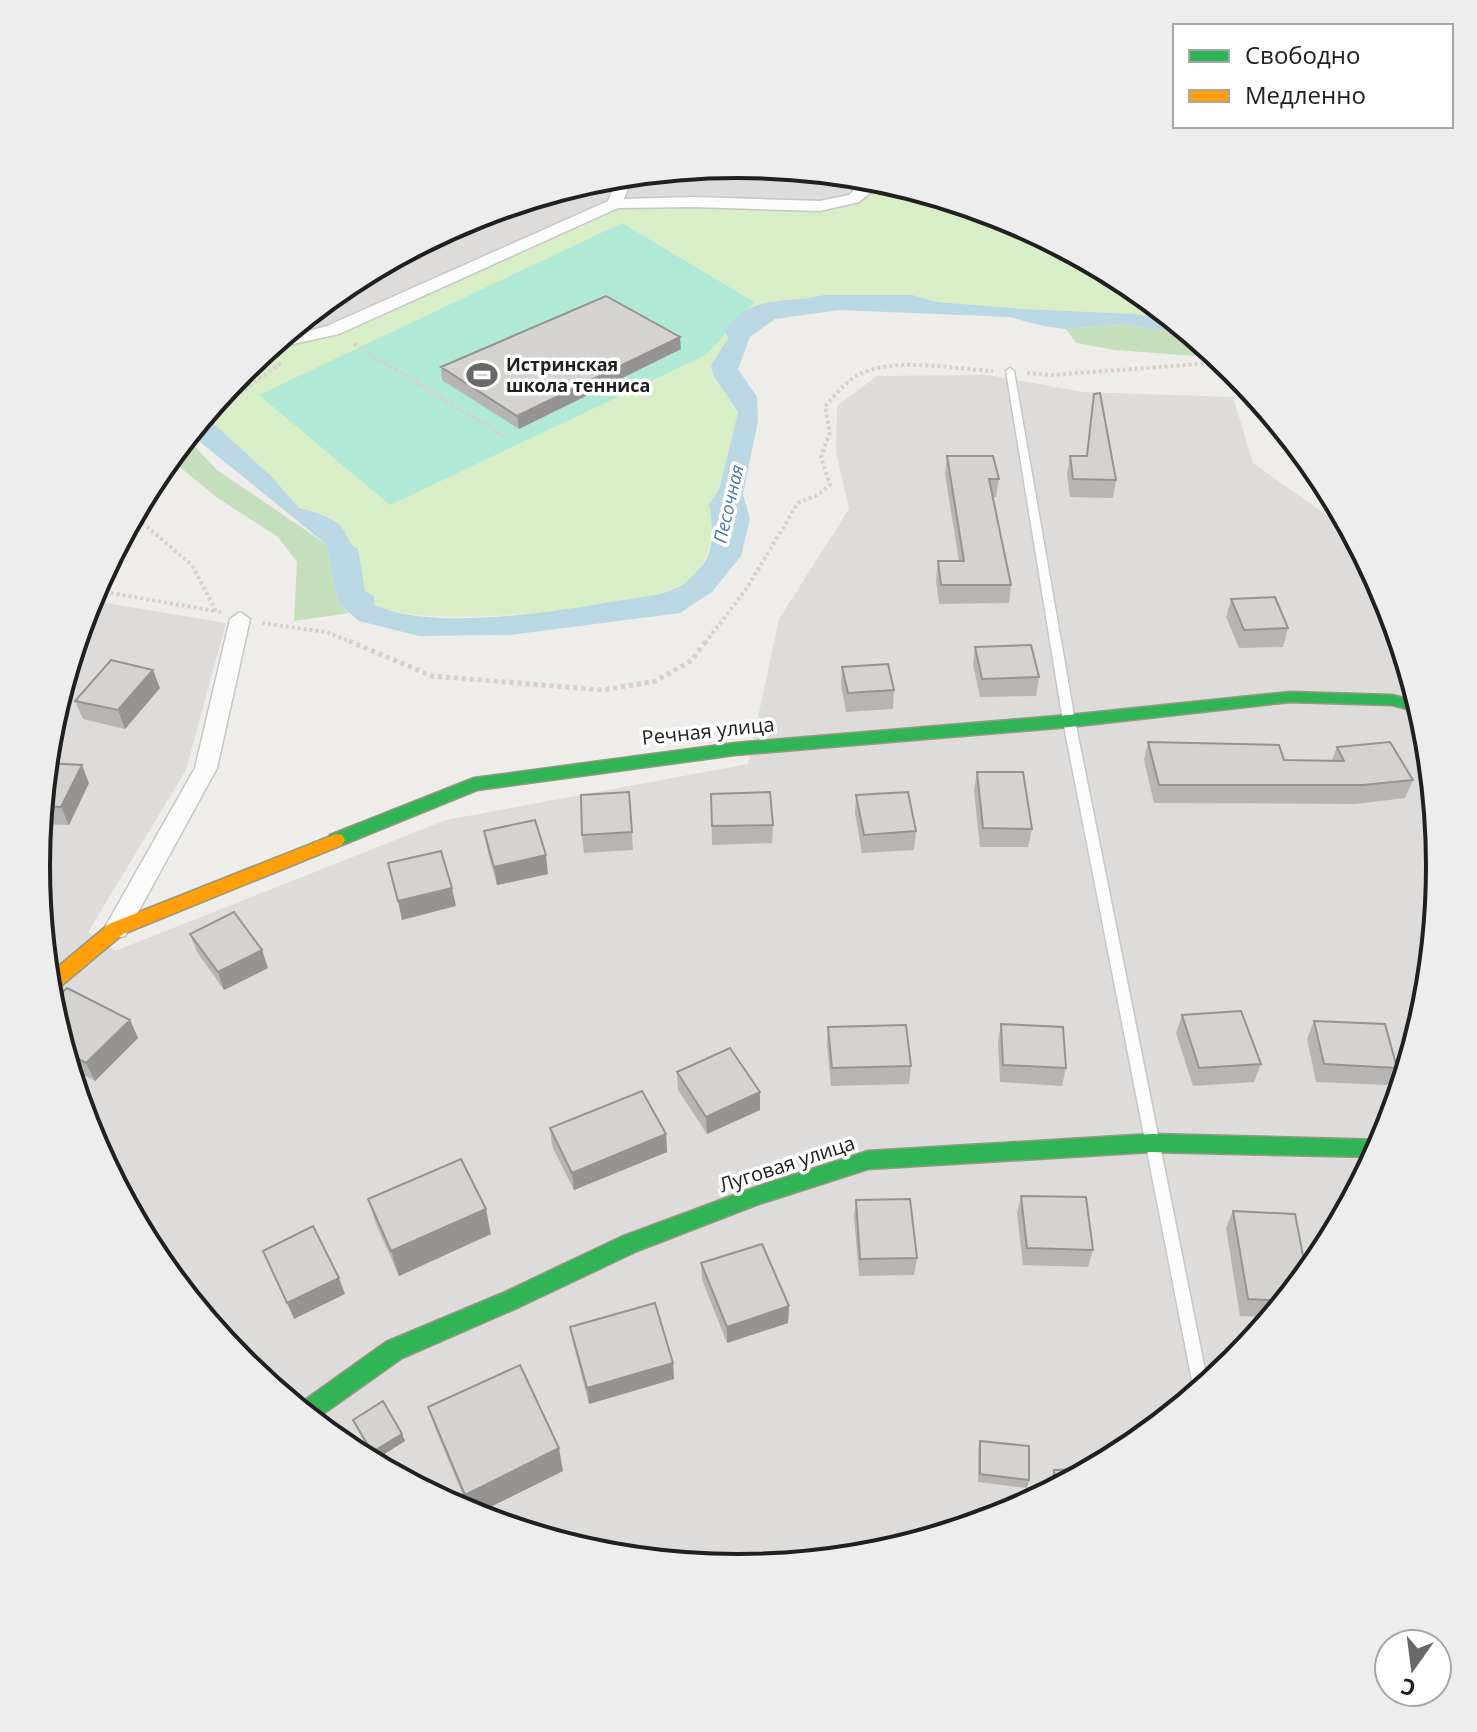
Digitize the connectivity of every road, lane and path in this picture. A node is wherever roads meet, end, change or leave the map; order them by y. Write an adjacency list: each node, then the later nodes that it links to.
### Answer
1 (621, 188): 3 (street)
2 (865, 190): 3 (street)
3 (615, 204): 4 (street)
4 (333, 330): 5 (street); 10 (path)
5 (295, 340)
6 (287, 358): 9 (path)
7 (1208, 363): 8 (path)
8 (1010, 371): 14 (path); 16 (lane)
9 (246, 385)
10 (505, 437)
11 (142, 522): 13 (path)
12 (107, 592): 13 (path)
13 (216, 611): 14 (path)
14 (240, 619): 17 (street)
15 (1408, 704): 16 (street, Речная улица)
16 (1069, 721): 17 (street, Речная улица); 19 (lane)
17 (116, 929): 18 (street, Речная улица)
18 (59, 977)
19 (1152, 1143): 20 (street, Луговая улица); 21 (lane); 22 (street, Луговая улица)
20 (1367, 1148)
21 (1198, 1378)
22 (313, 1407)

